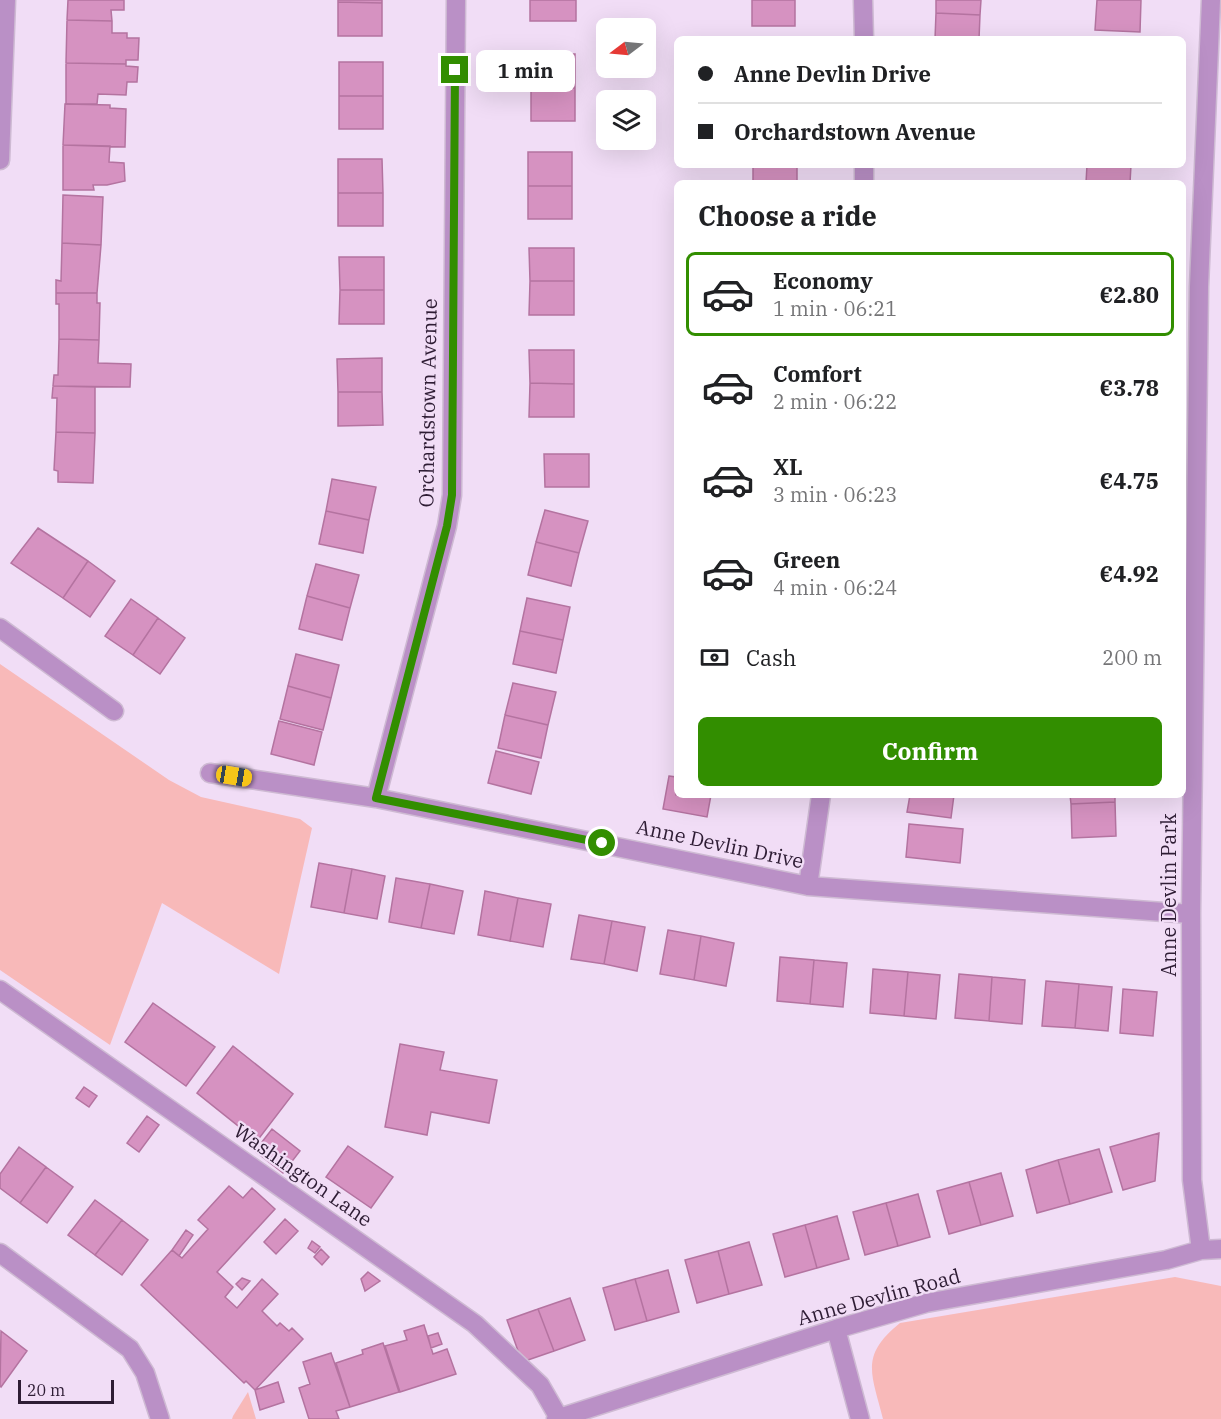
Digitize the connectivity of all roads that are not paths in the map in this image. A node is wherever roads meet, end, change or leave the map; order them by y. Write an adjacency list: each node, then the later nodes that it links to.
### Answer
1 (6, 0): 6 (street)
2 (456, 0): 10 (street, Orchardstown Avenue)
3 (863, 0): 5 (street)
4 (1211, 0): 13 (street, Anne Devlin Park)
5 (864, 36)
6 (0, 160)
7 (0, 628): 8 (street)
8 (114, 711)
9 (210, 773): 10 (street, Anne Devlin Drive)
10 (376, 798): 12 (street, Anne Devlin Drive)
11 (821, 798): 12 (street)
12 (808, 886): 13 (street, Anne Devlin Drive)
13 (1191, 914): 16 (street, Anne Devlin Park)
14 (0, 990): 19 (street, Washington Lane)
15 (1221, 1249): 16 (street, Anne Devlin Road)
16 (1201, 1250): 18 (street, Anne Devlin Road)
17 (0, 1253): 20 (street)
18 (836, 1329): 19 (street, Anne Devlin Road); 21 (street)
19 (557, 1418)
20 (160, 1419)
21 (860, 1419)

